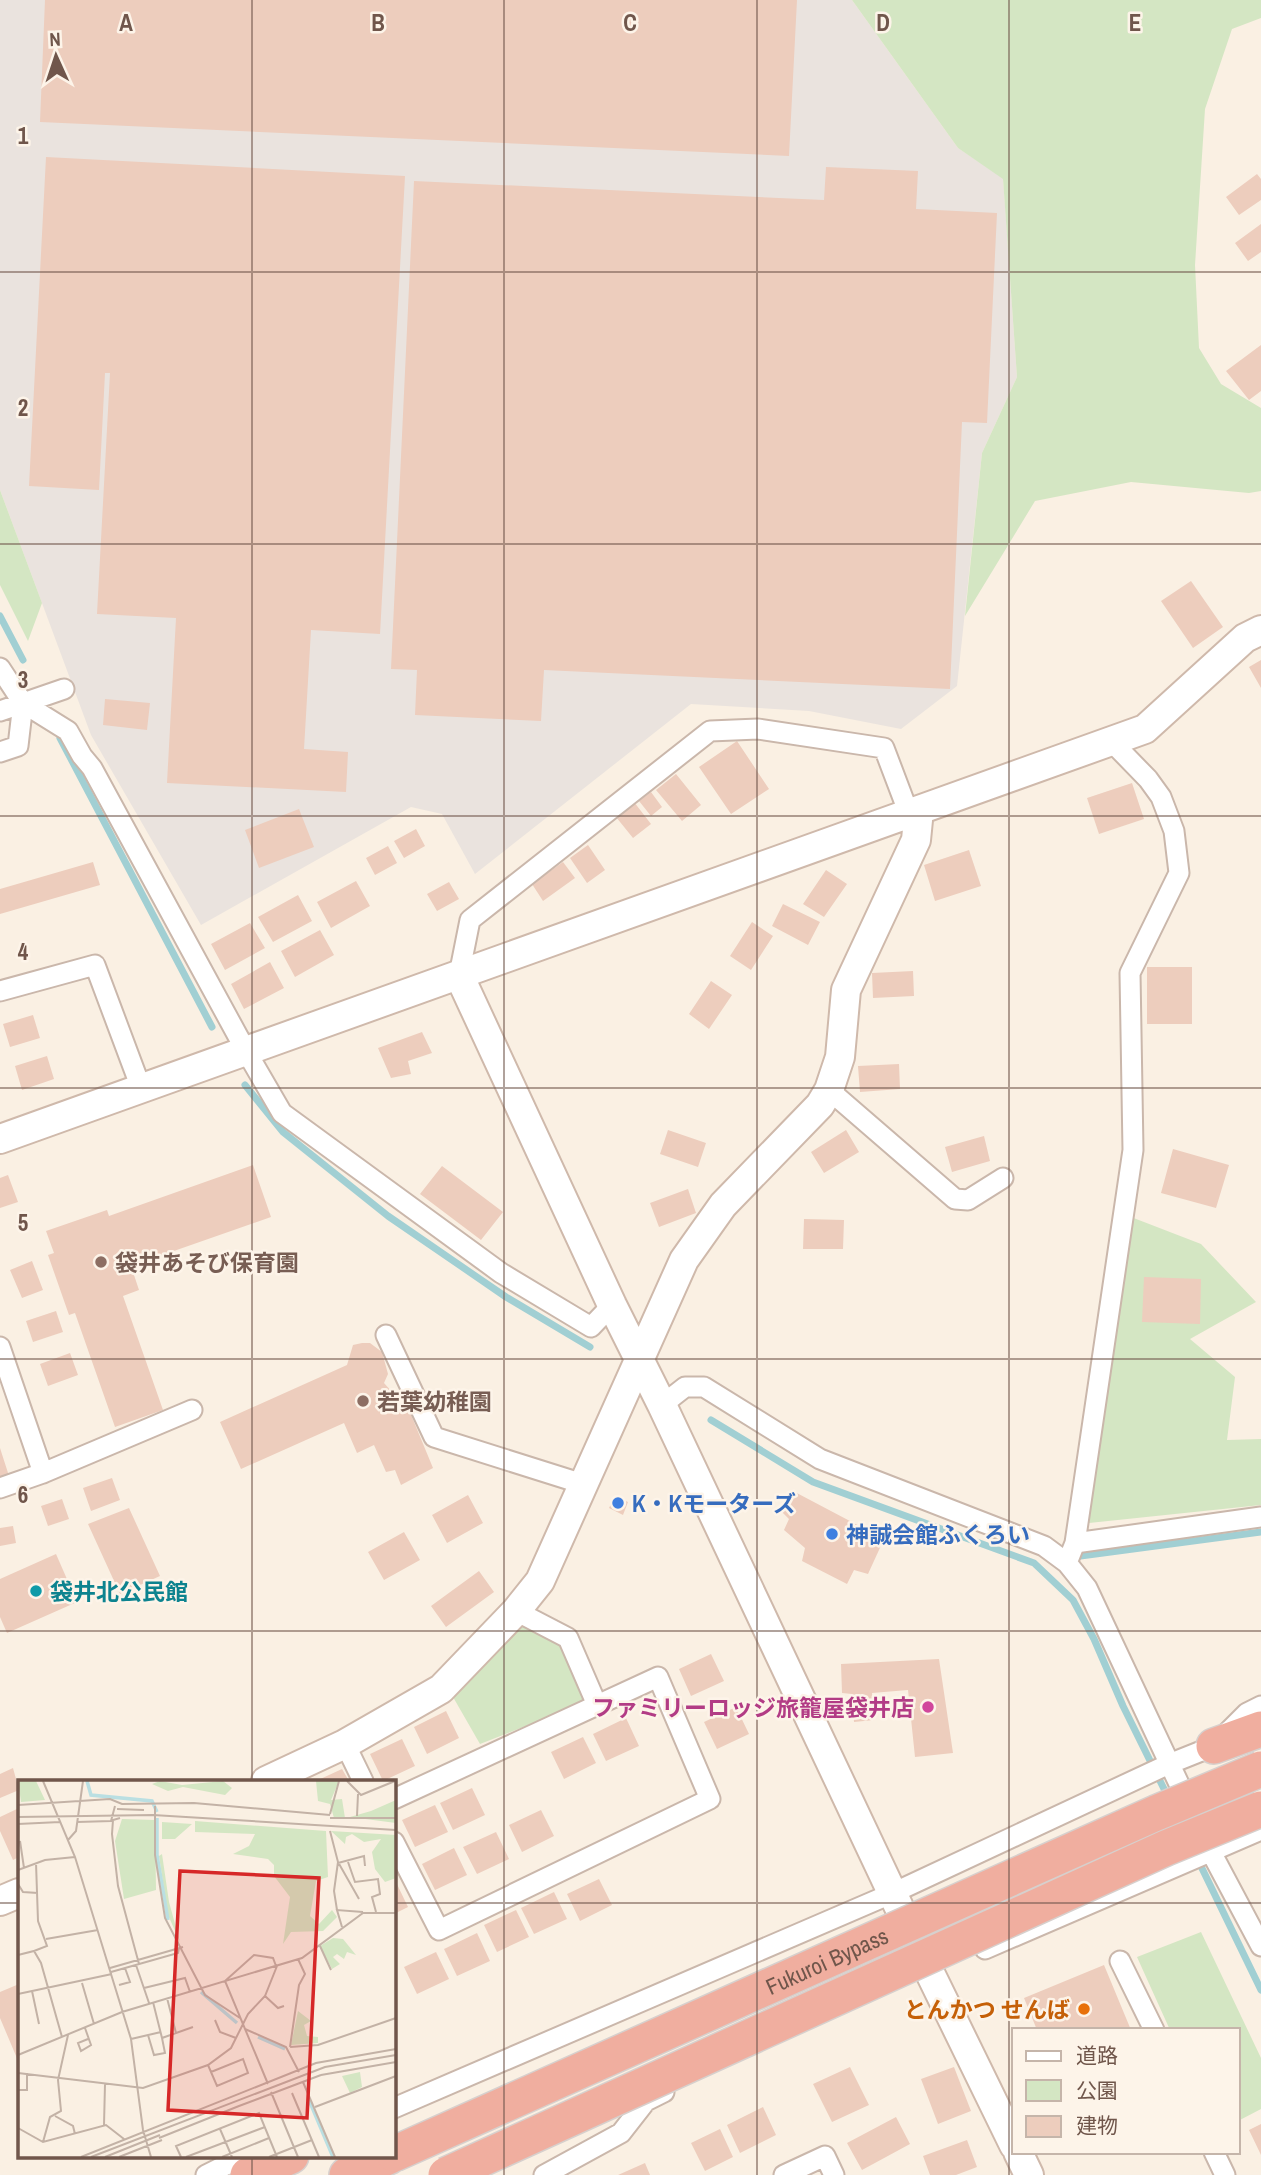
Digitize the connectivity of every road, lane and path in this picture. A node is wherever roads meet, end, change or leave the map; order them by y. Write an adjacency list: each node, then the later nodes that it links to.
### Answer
1 (1261, 630): 6 (street)
2 (0, 668): 4 (street)
3 (64, 690): 4 (street)
4 (23, 704): 5 (street); 7 (street); 11 (street)
5 (0, 711)
6 (1111, 741): 8 (street); 26 (street)
7 (0, 752)
8 (914, 812): 9 (street); 9 (street); 13 (street)
9 (459, 975): 11 (street); 16 (street)
10 (0, 991): 12 (street)
11 (246, 1051): 12 (street); 16 (street)
12 (141, 1088): 14 (street)
13 (829, 1090): 15 (street); 19 (street)
14 (0, 1139)
15 (1003, 1178)
16 (612, 1305): 19 (street)
17 (386, 1335): 23 (street)
18 (0, 1347): 22 (street)
19 (640, 1359): 20 (street); 23 (street)
20 (662, 1405): 27 (street); 44 (street)
21 (192, 1410): 22 (street)
22 (43, 1473): 24 (street)
23 (583, 1484): 28 (street)
24 (0, 1488)
25 (1261, 1517): 26 (street)
26 (1075, 1543): 27 (street)
27 (1068, 1563): 34 (street)
28 (516, 1611): 29 (street); 32 (street)
29 (597, 1705): 38 (street); 41 (street)
30 (1261, 1706): 33 (street)
31 (1261, 1729): 33 (highway)
32 (345, 1744): 36 (street); 37 (street)
33 (1214, 1745): 34 (street)
34 (1169, 1764): 42 (street); 44 (street)
35 (1261, 1769): 53 (highway, Fukuroi Bypass, bridge)
36 (268, 1780)
37 (363, 1780)
38 (396, 1798)
39 (1261, 1809): 62 (highway, Fukuroi Bypass, bridge)
40 (1261, 1830): 42 (street)
41 (396, 1846)
42 (1212, 1852): 46 (street); 48 (street)
43 (18, 1893): 45 (street)
44 (893, 1893): 48 (street); 51 (street)
45 (0, 1902)
46 (1261, 1946)
47 (1120, 1961): 49 (street)
48 (930, 1973): 50 (street); 52 (street)
49 (1153, 2028)
50 (646, 2101): 63 (highway); 64 (street)
51 (396, 2107)
52 (1012, 2141)
53 (396, 2153)
54 (1019, 2154): 67 (street)
55 (1215, 2154): 68 (street)
56 (240, 2158): 59 (street)
57 (285, 2158): 60 (highway)
58 (385, 2158): 61 (highway, Fukuroi Bypass)
59 (206, 2175)
60 (248, 2175)
61 (347, 2175)
62 (446, 2175)
63 (481, 2175)
64 (544, 2175)
65 (784, 2175): 66 (street)
66 (834, 2175)
67 (1029, 2175)
68 (1225, 2175)

